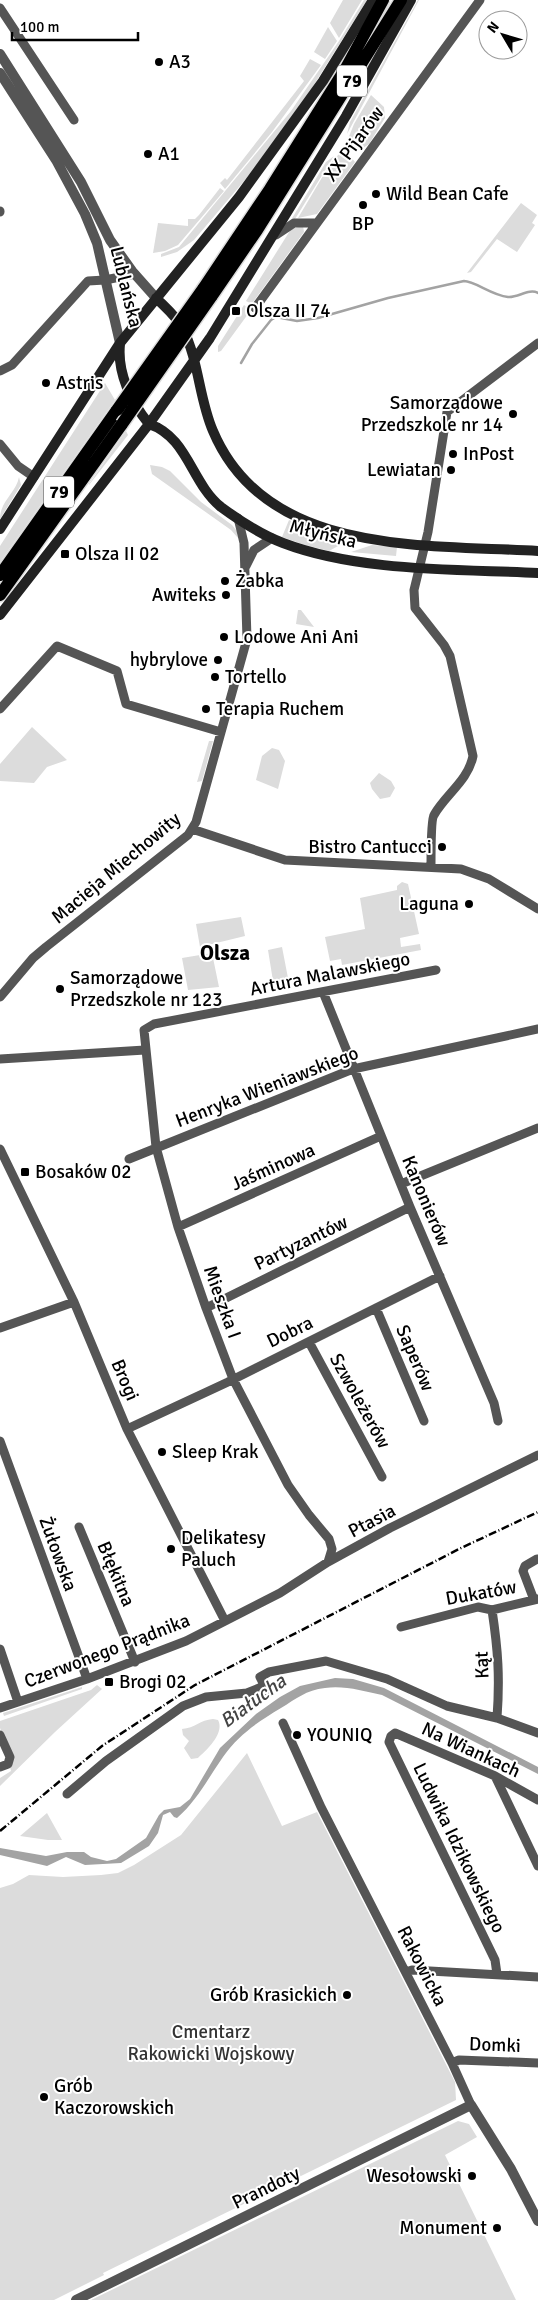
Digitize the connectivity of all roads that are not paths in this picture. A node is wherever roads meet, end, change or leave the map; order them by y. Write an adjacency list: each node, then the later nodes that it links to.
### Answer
1 (373, 0): 15 (main road)
2 (383, 0): 14 (main road, 79)
3 (401, 0): 14 (main road, 79)
4 (411, 0): 11 (main road)
5 (480, 0): 10 (street, XX Pijarów)
6 (0, 8): 9 (street)
7 (0, 54): 12 (street, Lublańska)
8 (0, 74): 13 (street, Lublańska)
9 (74, 120)
10 (316, 223): 11 (street); 16 (street, XX Pijarów)
11 (267, 245): 19 (main road)
12 (135, 274): 13 (street); 15 (street, Lublańska)
13 (105, 280): 18 (street, Lublańska); 20 (street)
14 (207, 293): 32 (main road, 79, bridge); 32 (main road, 79, bridge)
15 (156, 298): 18 (main road); 19 (main road, Młyńska)
16 (255, 308)
17 (538, 342): 27 (street)
18 (120, 343): 21 (main road); 23 (main road, Lublańska)
19 (194, 362): 21 (main road); 27 (main road, Młyńska)
20 (0, 372)
21 (149, 424): 24 (main road, Młyńska); 34 (main road)
22 (0, 444): 23 (street)
23 (34, 476): 25 (main road, Lublańska)
24 (238, 518): 26 (main road, Młyńska); 30 (street, Macieja Miechowity)
25 (0, 529)
26 (272, 538): 29 (main road, Młyńska); 30 (street)
27 (425, 544): 28 (main road, Młyńska); 29 (street)
28 (538, 551)
29 (420, 566): 31 (main road, Młyńska); 38 (street)
30 (246, 568): 36 (street, Macieja Miechowity)
31 (538, 573)
32 (4, 577): 33 (main road, 79)
33 (0, 595)
34 (0, 615)
35 (0, 709): 36 (street)
36 (221, 732): 37 (street, Macieja Miechowity)
37 (192, 829): 38 (street); 42 (street, Macieja Miechowity)
38 (430, 866): 39 (street)
39 (538, 909)
40 (436, 970): 41 (street, Artura Malawskiego)
41 (323, 992): 44 (street, Artura Malawskiego); 47 (street, Kanonierów)
42 (0, 997)
43 (538, 1029): 47 (street, Henryka Wieniawskiego)
44 (144, 1030): 45 (street, Mieszka I)
45 (145, 1050): 46 (street); 50 (street, Mieszka I)
46 (0, 1058)
47 (353, 1068): 49 (street, Kanonierów); 50 (street, Henryka Wieniawskiego)
48 (538, 1128): 53 (street)
49 (381, 1136): 53 (street, Kanonierów); 55 (street, Jaśminowa)
50 (156, 1147): 52 (street, Henryka Wieniawskiego); 55 (street, Mieszka I)
51 (0, 1150): 57 (street, Brogi)
52 (128, 1159)
53 (401, 1184): 54 (street, Kanonierów)
54 (410, 1207): 56 (street, Kanonierów); 58 (street, Partyzantów)
55 (178, 1226): 58 (street, Mieszka I)
56 (440, 1276): 59 (street, Dobra); 64 (street, Kanonierów)
57 (74, 1302): 60 (street); 65 (street, Brogi)
58 (206, 1308): 62 (street, Mieszka I)
59 (376, 1308): 61 (street, Dobra); 63 (street, Saperów)
60 (0, 1328)
61 (309, 1342): 62 (street, Dobra); 68 (street, Szwoleżerów)
62 (233, 1379): 65 (street, Dobra); 71 (street, Mieszka I)
63 (424, 1421)
64 (498, 1421)
65 (127, 1429): 74 (street, Brogi)
66 (0, 1441): 78 (street, Żułowska)
67 (538, 1455): 71 (street, Ptasia)
68 (382, 1477)
69 (78, 1527): 77 (street, Błękitna)
70 (537, 1560): 72 (street)
71 (328, 1562): 74 (street, Ptasia)
72 (536, 1600): 73 (street, Dukatów)
73 (492, 1610): 75 (street, Dukatów); 81 (street, Kąt)
74 (225, 1621): 77 (street, Czerwonego Prądnika)
75 (401, 1627)
76 (0, 1649): 79 (street)
77 (135, 1662): 78 (street, Czerwonego Prądnika)
78 (87, 1679): 79 (street, Czerwonego Prądnika)
79 (18, 1702): 80 (street, Czerwonego Prądnika)
80 (0, 1708)
81 (497, 1718): 83 (street); 88 (street)
82 (283, 1723): 91 (street, Rakowicka)
83 (538, 1733)
84 (0, 1735): 86 (street)
85 (391, 1736): 87 (street, Na Wiankach); 92 (street, Ludwika Idzikowskiego)
86 (0, 1767)
87 (495, 1776): 89 (street, Na Wiankach); 90 (street)
88 (66, 1794)
89 (538, 1800)
90 (538, 1866)
91 (406, 1972): 92 (street); 94 (street, Rakowicka)
92 (497, 1974): 93 (street)
93 (538, 1977)
94 (452, 2063): 95 (street, Domki); 96 (street, Rakowicka)
95 (538, 2063)
96 (471, 2106): 97 (street, Rakowicka); 98 (street, Prandoty)
97 (538, 2221)
98 (76, 2300)

